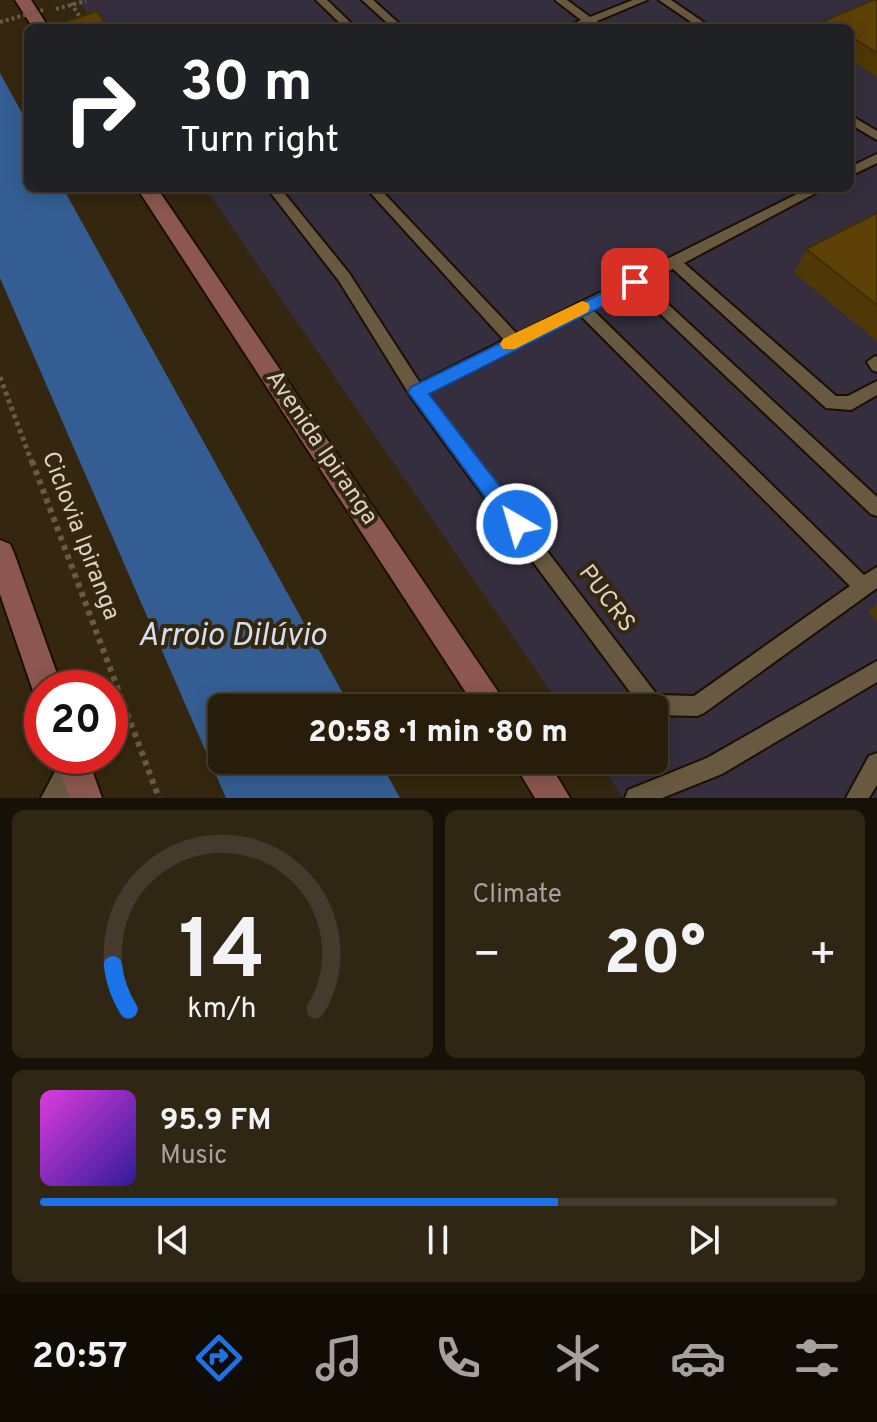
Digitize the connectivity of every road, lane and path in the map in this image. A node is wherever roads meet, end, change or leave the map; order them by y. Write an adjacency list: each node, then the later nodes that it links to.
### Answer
1 (23, 0): 14 (main road)
2 (78, 0): 15 (path)
3 (86, 0): 11 (path)
4 (344, 0): 9 (lane)
5 (367, 0): 17 (lane)
6 (560, 0): 12 (lane)
7 (642, 0): 12 (lane)
8 (664, 0): 20 (lane)
9 (324, 3): 16 (lane)
10 (43, 10): 13 (path, bridge)
11 (92, 10)
12 (589, 21): 18 (lane); 19 (lane)
13 (0, 22)
14 (38, 24)
15 (84, 24)
16 (347, 24)
17 (394, 24)
18 (581, 24)
19 (594, 24)
20 (701, 24)
21 (854, 122): 22 (lane)
22 (877, 136)
23 (877, 158): 24 (lane)
24 (854, 170)
25 (150, 192): 41 (main road, Avenida Ipiranga)
26 (277, 192): 35 (lane, PUCRS)
27 (376, 192): 32 (lane)
28 (811, 192): 29 (lane)
29 (676, 264): 30 (lane); 34 (lane)
30 (635, 282): 31 (lane); 36 (lane)
31 (582, 308): 32 (lane); 38 (lane)
32 (514, 341): 35 (lane)
33 (0, 377): 48 (path, Ciclovia Ipiranga)
34 (877, 387)
35 (417, 392): 38 (lane, PUCRS)
36 (877, 508)
37 (0, 553): 39 (main road)
38 (870, 580)
39 (41, 670)
40 (877, 671): 50 (lane)
41 (485, 694)
42 (877, 764): 51 (lane)
43 (67, 774): 46 (street)
44 (78, 774): 47 (main road)
45 (538, 774): 49 (main road)
46 (57, 798)
47 (86, 798)
48 (159, 798)
49 (554, 798)
50 (636, 798)
51 (857, 798)

